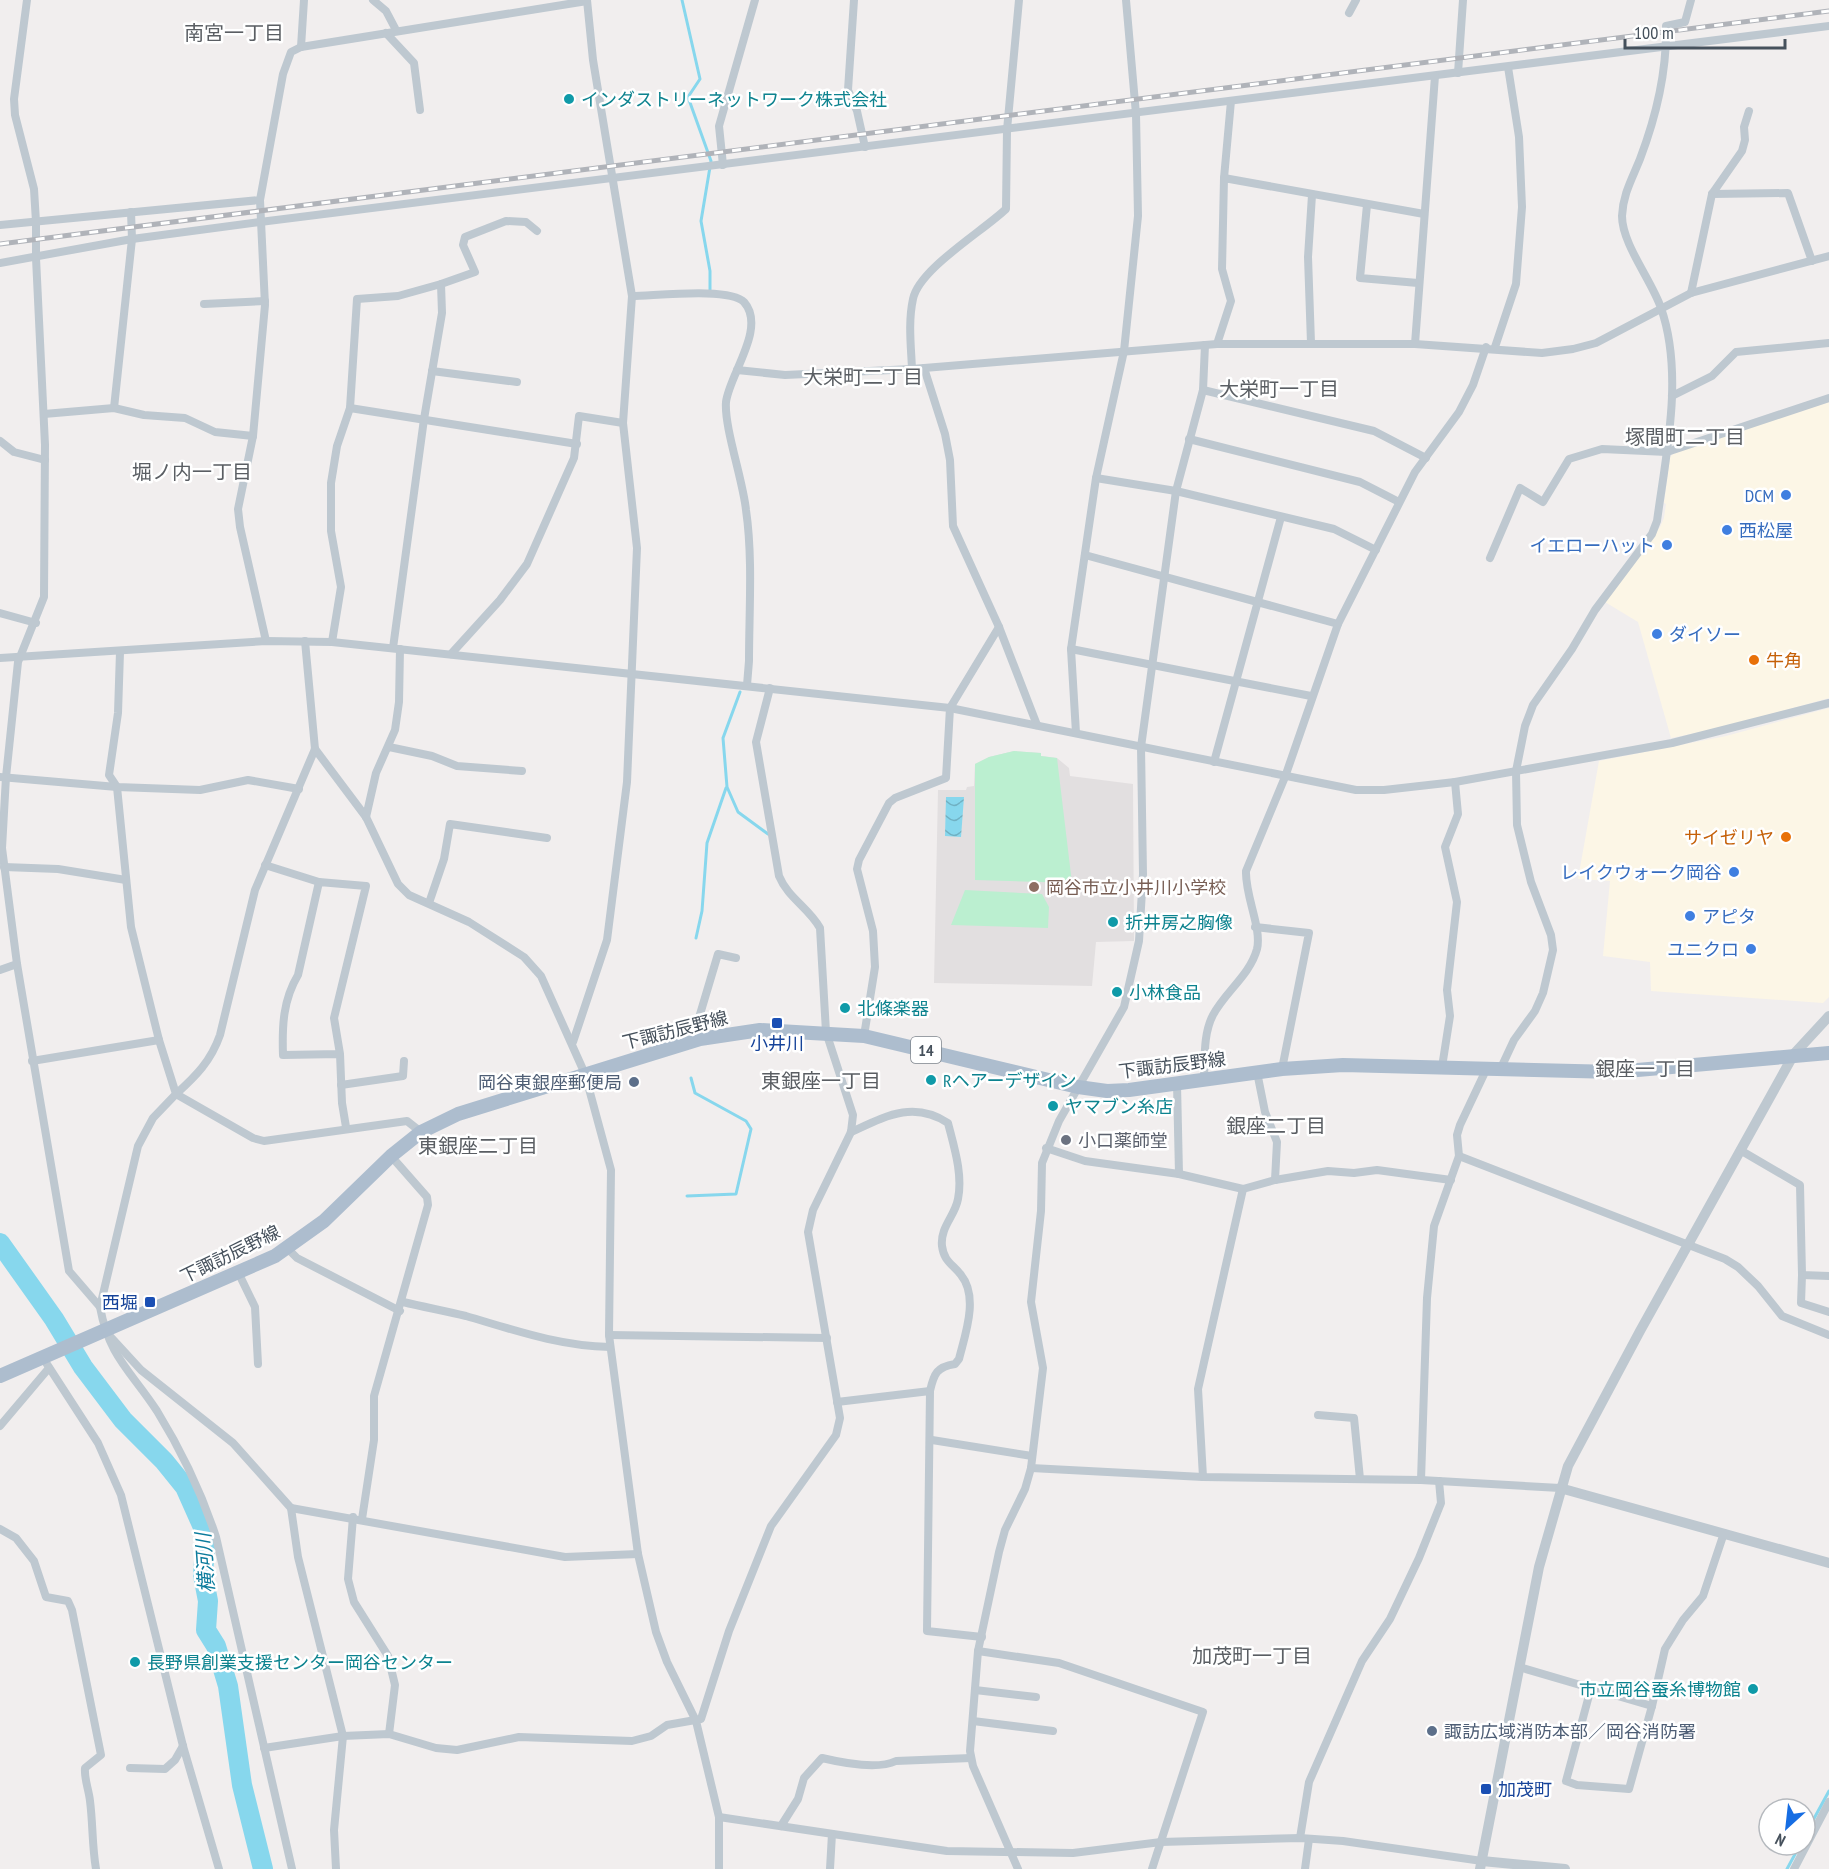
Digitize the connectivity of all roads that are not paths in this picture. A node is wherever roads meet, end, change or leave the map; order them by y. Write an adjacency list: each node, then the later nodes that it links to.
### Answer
1 (27, 0): 36 (street)
2 (304, 0): 16 (street)
3 (373, 0): 14 (street)
4 (755, 0): 27 (street)
5 (854, 0): 26 (street)
6 (1019, 0): 25 (street)
7 (1126, 0): 24 (street)
8 (1356, 0): 12 (street)
9 (1463, 0): 19 (street)
10 (1691, 0): 17 (street)
11 (587, 1): 14 (street); 28 (street)
12 (1349, 13)
13 (1829, 26): 17 (street)
14 (396, 30): 15 (street)
15 (386, 33): 16 (street); 22 (street)
16 (301, 47): 32 (street)
17 (1666, 47): 18 (street); 51 (street)
18 (1508, 67): 19 (street); 57 (street)
19 (1458, 73): 20 (street)
20 (1435, 76): 21 (street); 35 (street)
21 (1231, 101): 24 (street); 29 (street)
22 (420, 110)
23 (1749, 111): 30 (street)
24 (1136, 114): 25 (street); 58 (street)
25 (1007, 130): 26 (street); 60 (street)
26 (865, 147): 27 (street)
27 (723, 165): 28 (street)
28 (613, 178): 37 (street); 48 (street)
29 (1224, 178): 31 (street); 54 (street)
30 (1712, 194): 43 (street); 47 (street)
31 (1312, 195): 33 (street); 52 (street)
32 (260, 200): 34 (street); 37 (street)
33 (1367, 205): 35 (street); 45 (street)
34 (131, 212): 36 (street); 40 (street)
35 (1424, 214): 45 (street)
36 (36, 222): 38 (street); 42 (street)
37 (260, 222): 40 (street); 49 (street)
38 (0, 225)
39 (537, 231): 46 (street)
40 (132, 239): 42 (street); 67 (street)
41 (1829, 256): 43 (street)
42 (36, 258): 44 (street); 69 (street)
43 (1812, 261): 47 (street)
44 (0, 264)
45 (1418, 283): 55 (street)
46 (441, 284): 62 (street); 68 (street)
47 (1690, 293): 51 (street)
48 (632, 296): 61 (street); 71 (street)
49 (265, 301): 50 (street); 72 (street)
50 (204, 304)
51 (1662, 309): 57 (street); 65 (street)
52 (1311, 343): 54 (street); 55 (street)
53 (1829, 343): 65 (street)
54 (1217, 344): 56 (street)
55 (1415, 344): 57 (street)
56 (1205, 345): 58 (street); 64 (street)
57 (1491, 347): 77 (street)
58 (1124, 351): 59 (street); 79 (street)
59 (924, 368): 60 (street); 91 (street)
60 (912, 369): 61 (street)
61 (737, 370): 104 (street)
62 (432, 371): 63 (street); 70 (street)
63 (517, 382)
64 (1203, 390): 73 (street); 77 (street)
65 (1672, 396): 76 (street)
66 (1829, 398): 76 (street)
67 (114, 408): 69 (street); 72 (street)
68 (350, 408): 70 (street); 94 (street)
69 (44, 414): 78 (street)
70 (424, 418): 75 (street); 95 (street)
71 (623, 423): 75 (street); 102 (street)
72 (253, 436): 92 (street)
73 (1189, 440): 80 (street); 81 (street)
74 (0, 441): 78 (street)
75 (577, 444): 98 (street)
76 (1667, 452): 85 (street); 116 (street)
77 (1426, 458): 81 (street)
78 (45, 460): 89 (street)
79 (1096, 478): 80 (street); 84 (street)
80 (1176, 490): 82 (street); 86 (street)
81 (1399, 502): 83 (street)
82 (1281, 517): 83 (street); 87 (street)
83 (1376, 550): 90 (street)
84 (1085, 555): 86 (street); 96 (street)
85 (1490, 558)
86 (1163, 575): 87 (street); 101 (street)
87 (1257, 602): 90 (street); 103 (street)
88 (0, 613): 89 (street)
89 (36, 623): 99 (street)
90 (1338, 624): 106 (street)
91 (999, 627): 108 (street); 109 (street)
92 (266, 641): 93 (street); 97 (street)
93 (305, 641): 94 (street); 113 (street)
94 (332, 642): 95 (street)
95 (397, 648): 98 (street); 111 (street)
96 (1071, 649): 101 (street); 110 (street)
97 (120, 652): 99 (street); 120 (street)
98 (451, 654): 102 (street)
99 (23, 655): 100 (street); 117 (street)
100 (0, 658)
101 (1152, 665): 103 (street); 112 (street)
102 (633, 674): 104 (street); 139 (street)
103 (1235, 682): 106 (street); 114 (street)
104 (747, 685): 105 (street)
105 (770, 688): 108 (street); 135 (street)
106 (1311, 696): 118 (street)
107 (1829, 703): 116 (street)
108 (950, 708): 109 (street); 136 (street)
109 (1037, 725): 110 (street)
110 (1076, 734): 112 (street)
111 (389, 747): 115 (street); 122 (street)
112 (1141, 747): 114 (street); 154 (street)
113 (315, 748): 121 (street); 122 (street)
114 (1214, 762): 118 (street)
115 (522, 771)
116 (1516, 771): 119 (street); 148 (street)
117 (3, 777): 120 (street); 124 (street)
118 (1285, 777): 119 (street); 130 (street)
119 (1455, 782): 145 (street)
120 (117, 787): 121 (street); 127 (street)
121 (298, 789): 125 (street)
122 (366, 818): 129 (street)
123 (547, 838): 129 (street)
124 (1, 856): 126 (street)
125 (265, 865): 128 (street); 155 (street)
126 (4, 867): 127 (street); 132 (street)
127 (126, 880): 138 (street)
128 (319, 882): 141 (street); 141 (street)
129 (429, 903): 139 (street)
130 (1255, 927): 146 (street); 151 (street)
131 (736, 958): 137 (street)
132 (17, 964): 133 (street); 143 (street)
133 (0, 970)
134 (1829, 1016): 142 (street)
135 (826, 1032): 136 (main road, 下諏訪辰野線 / 14); 137 (main road, 下諏訪辰野線 / 14); 158 (street)
136 (864, 1036): 154 (main road, 下諏訪辰野線 / 14)
137 (700, 1039): 150 (main road, 下諏訪辰野線 / 14)
138 (159, 1040): 143 (street); 155 (street)
139 (573, 1042): 150 (street)
140 (1829, 1053): 142 (main road, 下諏訪辰野線 / 14)
141 (340, 1054): 153 (street)
142 (1794, 1054): 148 (main road, 下諏訪辰野線 / 14); 160 (street)
143 (32, 1061): 173 (street)
144 (404, 1061): 153 (street)
145 (1442, 1067): 146 (main road, 下諏訪辰野線 / 14); 147 (main road, 下諏訪辰野線 / 14)
146 (1282, 1069): 149 (main road, 下諏訪辰野線 / 14)
147 (1486, 1070): 148 (main road, 下諏訪辰野線 / 14); 162 (street)
148 (1500, 1070)
149 (1257, 1072): 151 (main road, 下諏訪辰野線 / 14); 164 (street)
150 (585, 1074): 157 (main road, 下諏訪辰野線 / 14); 176 (street)
151 (1204, 1080): 152 (main road, 下諏訪辰野線 / 14)
152 (1177, 1084): 154 (main road, 下諏訪辰野線 / 14); 163 (street)
153 (341, 1085): 156 (street)
154 (1078, 1087): 159 (street)
155 (176, 1094): 156 (street); 173 (street)
156 (346, 1127): 157 (street)
157 (422, 1132): 161 (main road, 下諏訪辰野線 / 14)
158 (851, 1132): 178 (street); 183 (street)
159 (1046, 1148): 163 (street); 188 (street)
160 (1740, 1150): 167 (street); 170 (street)
161 (391, 1156): 168 (main road, 下諏訪辰野線 / 14); 172 (street)
162 (1459, 1156): 165 (street); 167 (street)
163 (1179, 1174): 166 (street)
164 (1275, 1180): 165 (street); 166 (street)
165 (1451, 1180): 192 (street)
166 (1243, 1189): 190 (street)
167 (1688, 1244): 177 (street); 194 (street)
168 (287, 1248): 169 (main road, 下諏訪辰野線 / 14); 172 (street)
169 (239, 1274): 175 (main road, 下諏訪辰野線 / 14); 181 (street)
170 (1802, 1275): 171 (street); 174 (street)
171 (1829, 1276)
172 (401, 1306): 179 (street); 196 (street)
173 (100, 1307): 175 (street)
174 (1829, 1312)
175 (100, 1333): 180 (main road, 下諏訪辰野線 / 14); 195 (street); 214 (street)
176 (609, 1335): 178 (street); 179 (street)
177 (1829, 1335)
178 (827, 1338): 184 (street)
179 (610, 1347): 199 (street)
180 (46, 1361): 182 (main road, 下諏訪辰野線 / 14); 186 (street); 213 (street)
181 (258, 1364)
182 (0, 1376)
183 (930, 1391): 184 (street); 187 (street)
184 (837, 1402): 208 (street)
185 (1318, 1415): 191 (street)
186 (0, 1426)
187 (932, 1440): 188 (street); 201 (street)
188 (1032, 1456): 189 (street)
189 (1031, 1468): 190 (street); 201 (street)
190 (1203, 1477): 191 (street)
191 (1359, 1479): 192 (street)
192 (1421, 1480): 193 (street)
193 (1439, 1481): 194 (street); 221 (street)
194 (1560, 1488): 198 (street); 203 (street)
195 (291, 1508): 196 (street); 212 (street)
196 (357, 1518): 199 (street); 211 (street)
197 (0, 1529): 226 (street)
198 (1724, 1533): 200 (street); 207 (street)
199 (638, 1554): 208 (street)
200 (1829, 1563)
201 (982, 1637): 202 (street)
202 (978, 1651): 205 (street); 223 (street)
203 (1519, 1667): 204 (street); 225 (street)
204 (1591, 1688): 207 (street); 207 (street)
205 (975, 1690): 206 (street); 209 (street)
206 (1036, 1697)
207 (1652, 1706)
208 (696, 1721): 211 (street); 218 (street)
209 (973, 1721): 210 (street); 215 (street)
210 (1053, 1731)
211 (389, 1734): 212 (street)
212 (343, 1736): 214 (street); 229 (street)
213 (183, 1746): 216 (street); 227 (street)
214 (264, 1748): 228 (street)
215 (971, 1758): 219 (street); 224 (street)
216 (130, 1768)
217 (1829, 1802): 236 (street)
218 (719, 1817): 219 (street); 230 (street)
219 (781, 1826): 220 (street)
220 (832, 1834): 224 (street); 231 (street)
221 (1300, 1838): 222 (street); 223 (street)
222 (1310, 1839): 225 (street); 234 (street)
223 (1161, 1842): 224 (street); 233 (street)
224 (1010, 1852): 232 (street)
225 (1481, 1865): 235 (street)
226 (96, 1869)
227 (219, 1869)
228 (292, 1869)
229 (336, 1869)
230 (719, 1869)
231 (830, 1869)
232 (1018, 1869)
233 (1152, 1869)
234 (1305, 1869)
235 (1565, 1869)
236 (1794, 1869)

